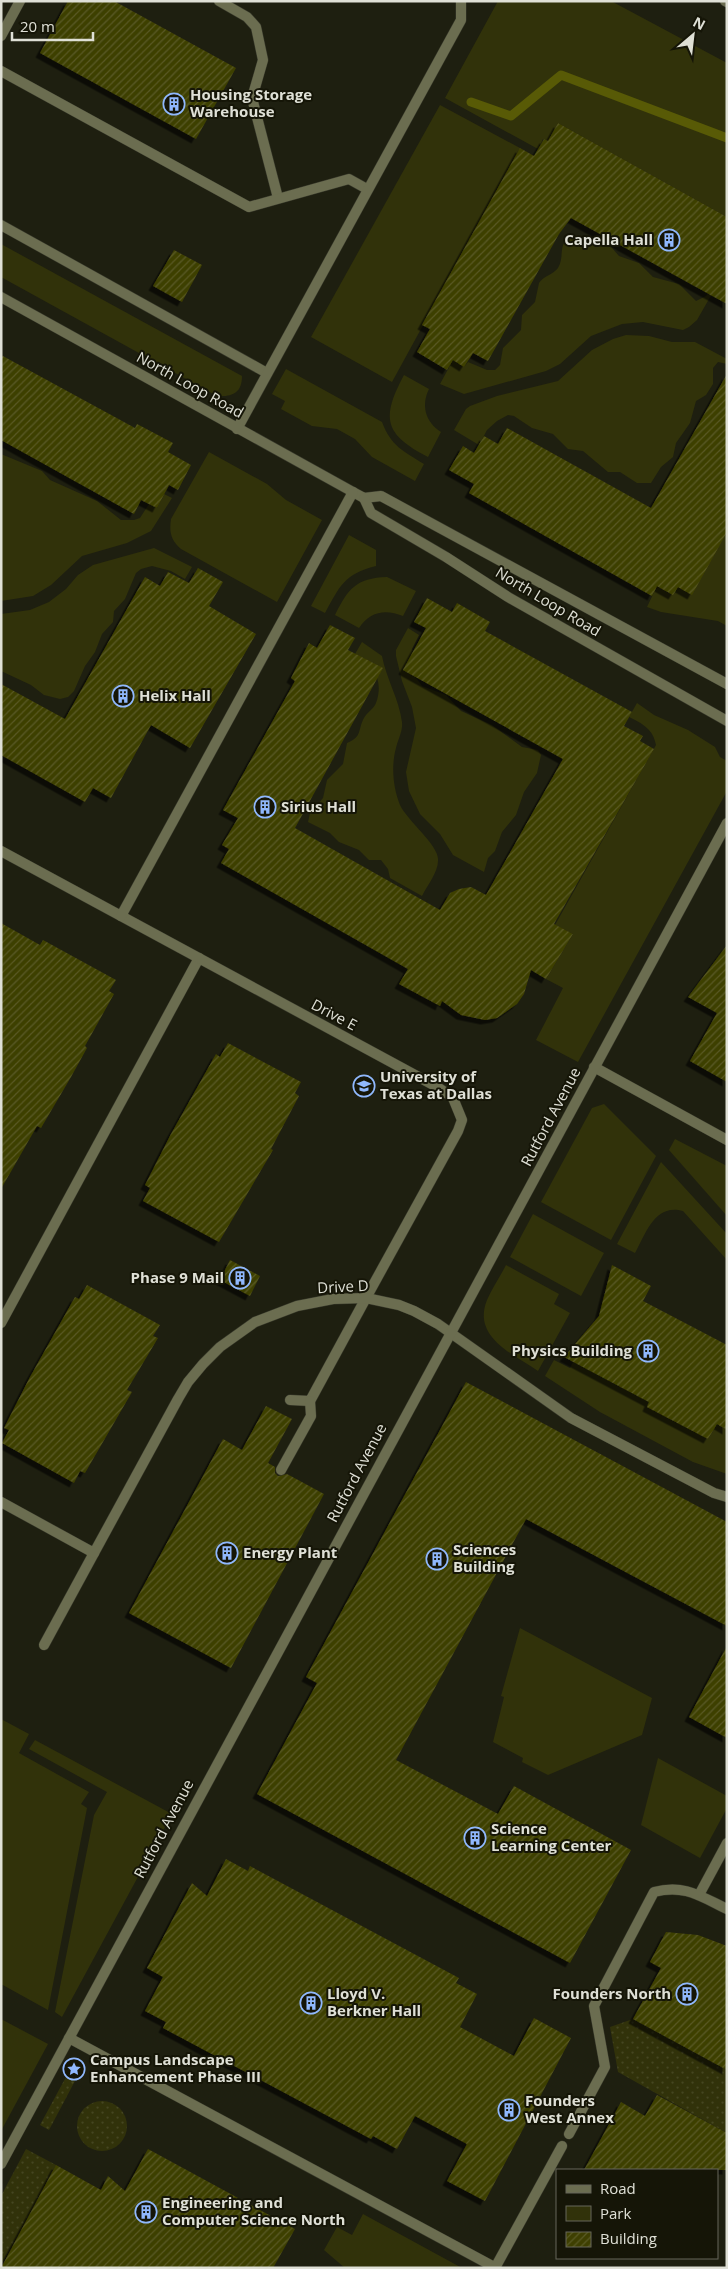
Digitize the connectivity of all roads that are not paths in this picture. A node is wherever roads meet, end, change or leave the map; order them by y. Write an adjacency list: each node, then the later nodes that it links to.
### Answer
1 (20, 1): 4 (street)
2 (219, 1): 7 (street)
3 (460, 1): 6 (street)
4 (1, 36)
5 (1, 70): 7 (street)
6 (367, 189): 7 (street); 10 (street)
7 (278, 198)
8 (1, 225): 10 (street)
9 (1, 297): 11 (street, North Loop Road)
10 (267, 373): 11 (street)
11 (237, 428): 12 (street, North Loop Road)
12 (353, 492): 13 (street, North Loop Road); 18 (street)
13 (364, 498): 14 (street, North Loop Road); 15 (street, North Loop Road)
14 (727, 684)
15 (727, 721)
16 (727, 823): 20 (street, Rutford Avenue)
17 (1, 851): 18 (street, Drive E)
18 (121, 916): 19 (street, Drive E)
19 (199, 958): 22 (street, Drive E); 23 (street)
20 (594, 1067): 21 (street); 24 (street, Rutford Avenue)
21 (727, 1140)
22 (366, 1298): 24 (street, Drive D); 26 (street, Drive E); 30 (street, Drive D)
23 (1, 1323)
24 (451, 1332): 28 (street, Drive D); 35 (street, Rutford Avenue)
25 (290, 1400): 26 (street)
26 (310, 1401): 27 (street, Drive E)
27 (281, 1470)
28 (727, 1497)
29 (1, 1502): 30 (street)
30 (94, 1553): 31 (street, Drive D)
31 (44, 1645)
32 (727, 1843): 33 (street)
33 (699, 1895): 34 (street); 36 (street)
34 (727, 1909)
35 (69, 2038): 38 (street, Rutford Avenue); 39 (street)
36 (569, 2134)
37 (562, 2146): 39 (street)
38 (1, 2164)
39 (496, 2268)

